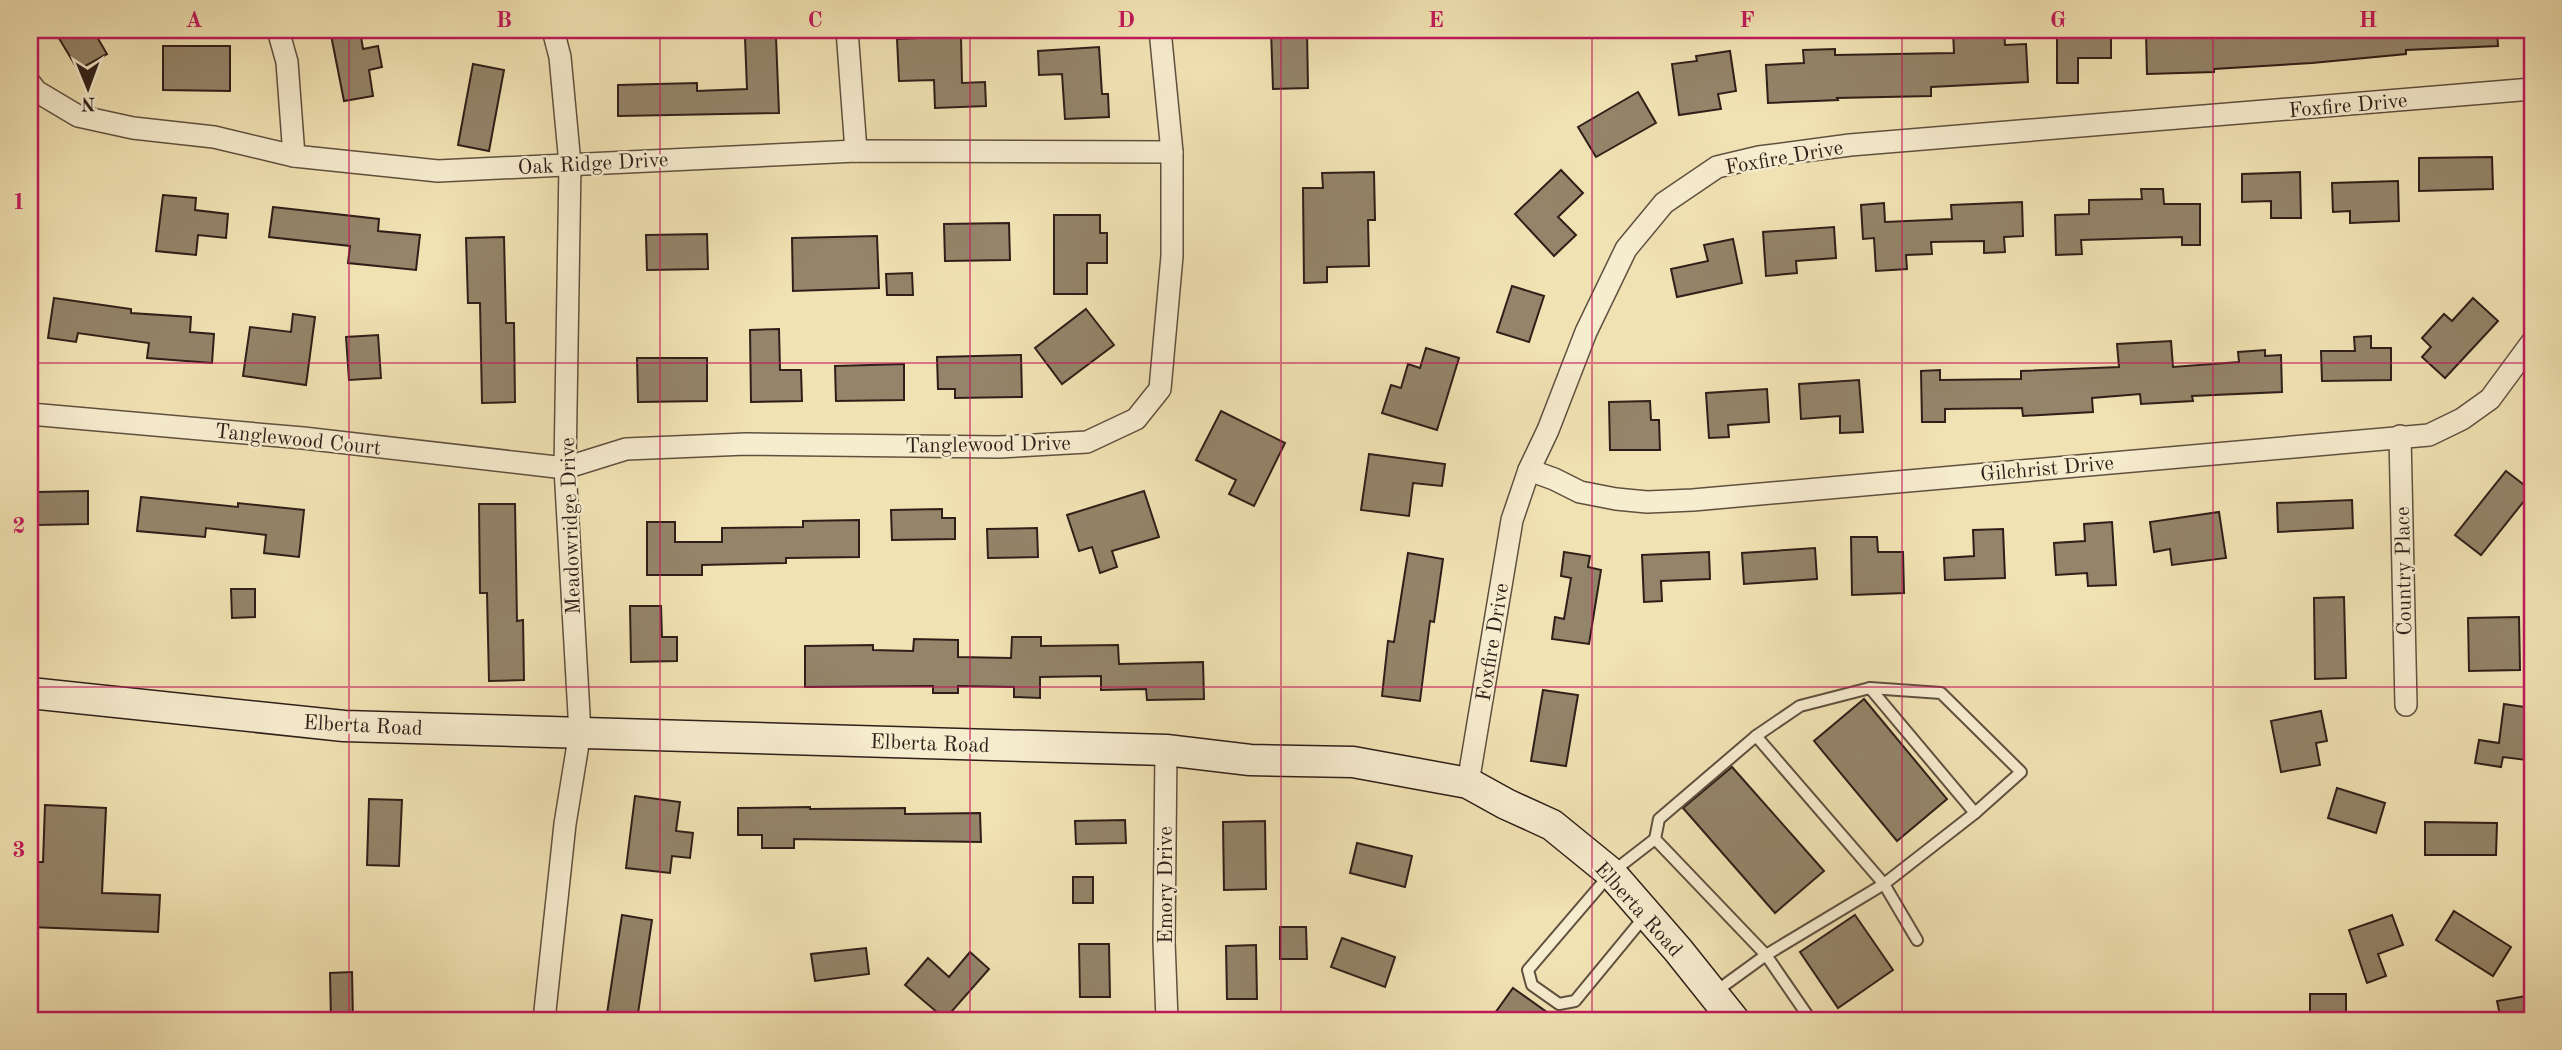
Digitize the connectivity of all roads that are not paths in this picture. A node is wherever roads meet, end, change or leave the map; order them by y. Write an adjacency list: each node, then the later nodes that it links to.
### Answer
1 (278, 30): 9 (street)
2 (553, 30): 10 (street, Meadowridge Drive)
3 (847, 30): 7 (street)
4 (1160, 30): 8 (street, Tanglewood Drive)
5 (30, 83): 9 (street, Oak Ridge Drive)
6 (2532, 89): 15 (street, Foxfire Drive)
7 (856, 151): 8 (street, Oak Ridge Drive); 10 (street, Oak Ridge Drive)
8 (1172, 152): 14 (street, Tanglewood Drive)
9 (294, 156): 10 (street, Oak Ridge Drive)
10 (570, 164): 14 (street, Meadowridge Drive)
11 (2532, 342): 13 (street, Gilchrist Drive)
12 (30, 414): 14 (street, Tanglewood Court)
13 (2400, 436): 15 (street, Gilchrist Drive); 18 (street, Country Place)
14 (565, 468): 19 (street, Meadowridge Drive)
15 (1529, 470): 22 (street, Foxfire Drive)
16 (1870, 688): 20 (lane); 23 (lane); 23 (lane)
17 (30, 693): 19 (street, Elberta Road)
18 (2406, 705)
19 (580, 732): 21 (street, Elberta Road); 32 (street, Meadowridge Drive)
20 (1756, 736): 24 (lane); 26 (lane)
21 (1167, 750): 22 (street, Elberta Road); 33 (street, Emory Drive)
22 (1468, 783): 25 (street, Elberta Road)
23 (1975, 813): 26 (lane)
24 (1655, 839): 25 (lane); 29 (lane)
25 (1611, 873): 27 (street, Elberta Road); 27 (lane)
26 (1884, 884): 28 (lane); 29 (lane)
27 (1647, 914): 30 (street, Elberta Road)
28 (1917, 940)
29 (1766, 955): 30 (lane); 31 (lane)
30 (1713, 994): 34 (street, Elberta Road)
31 (1810, 1019)
32 (544, 1020)
33 (1167, 1020)
34 (1734, 1020)

